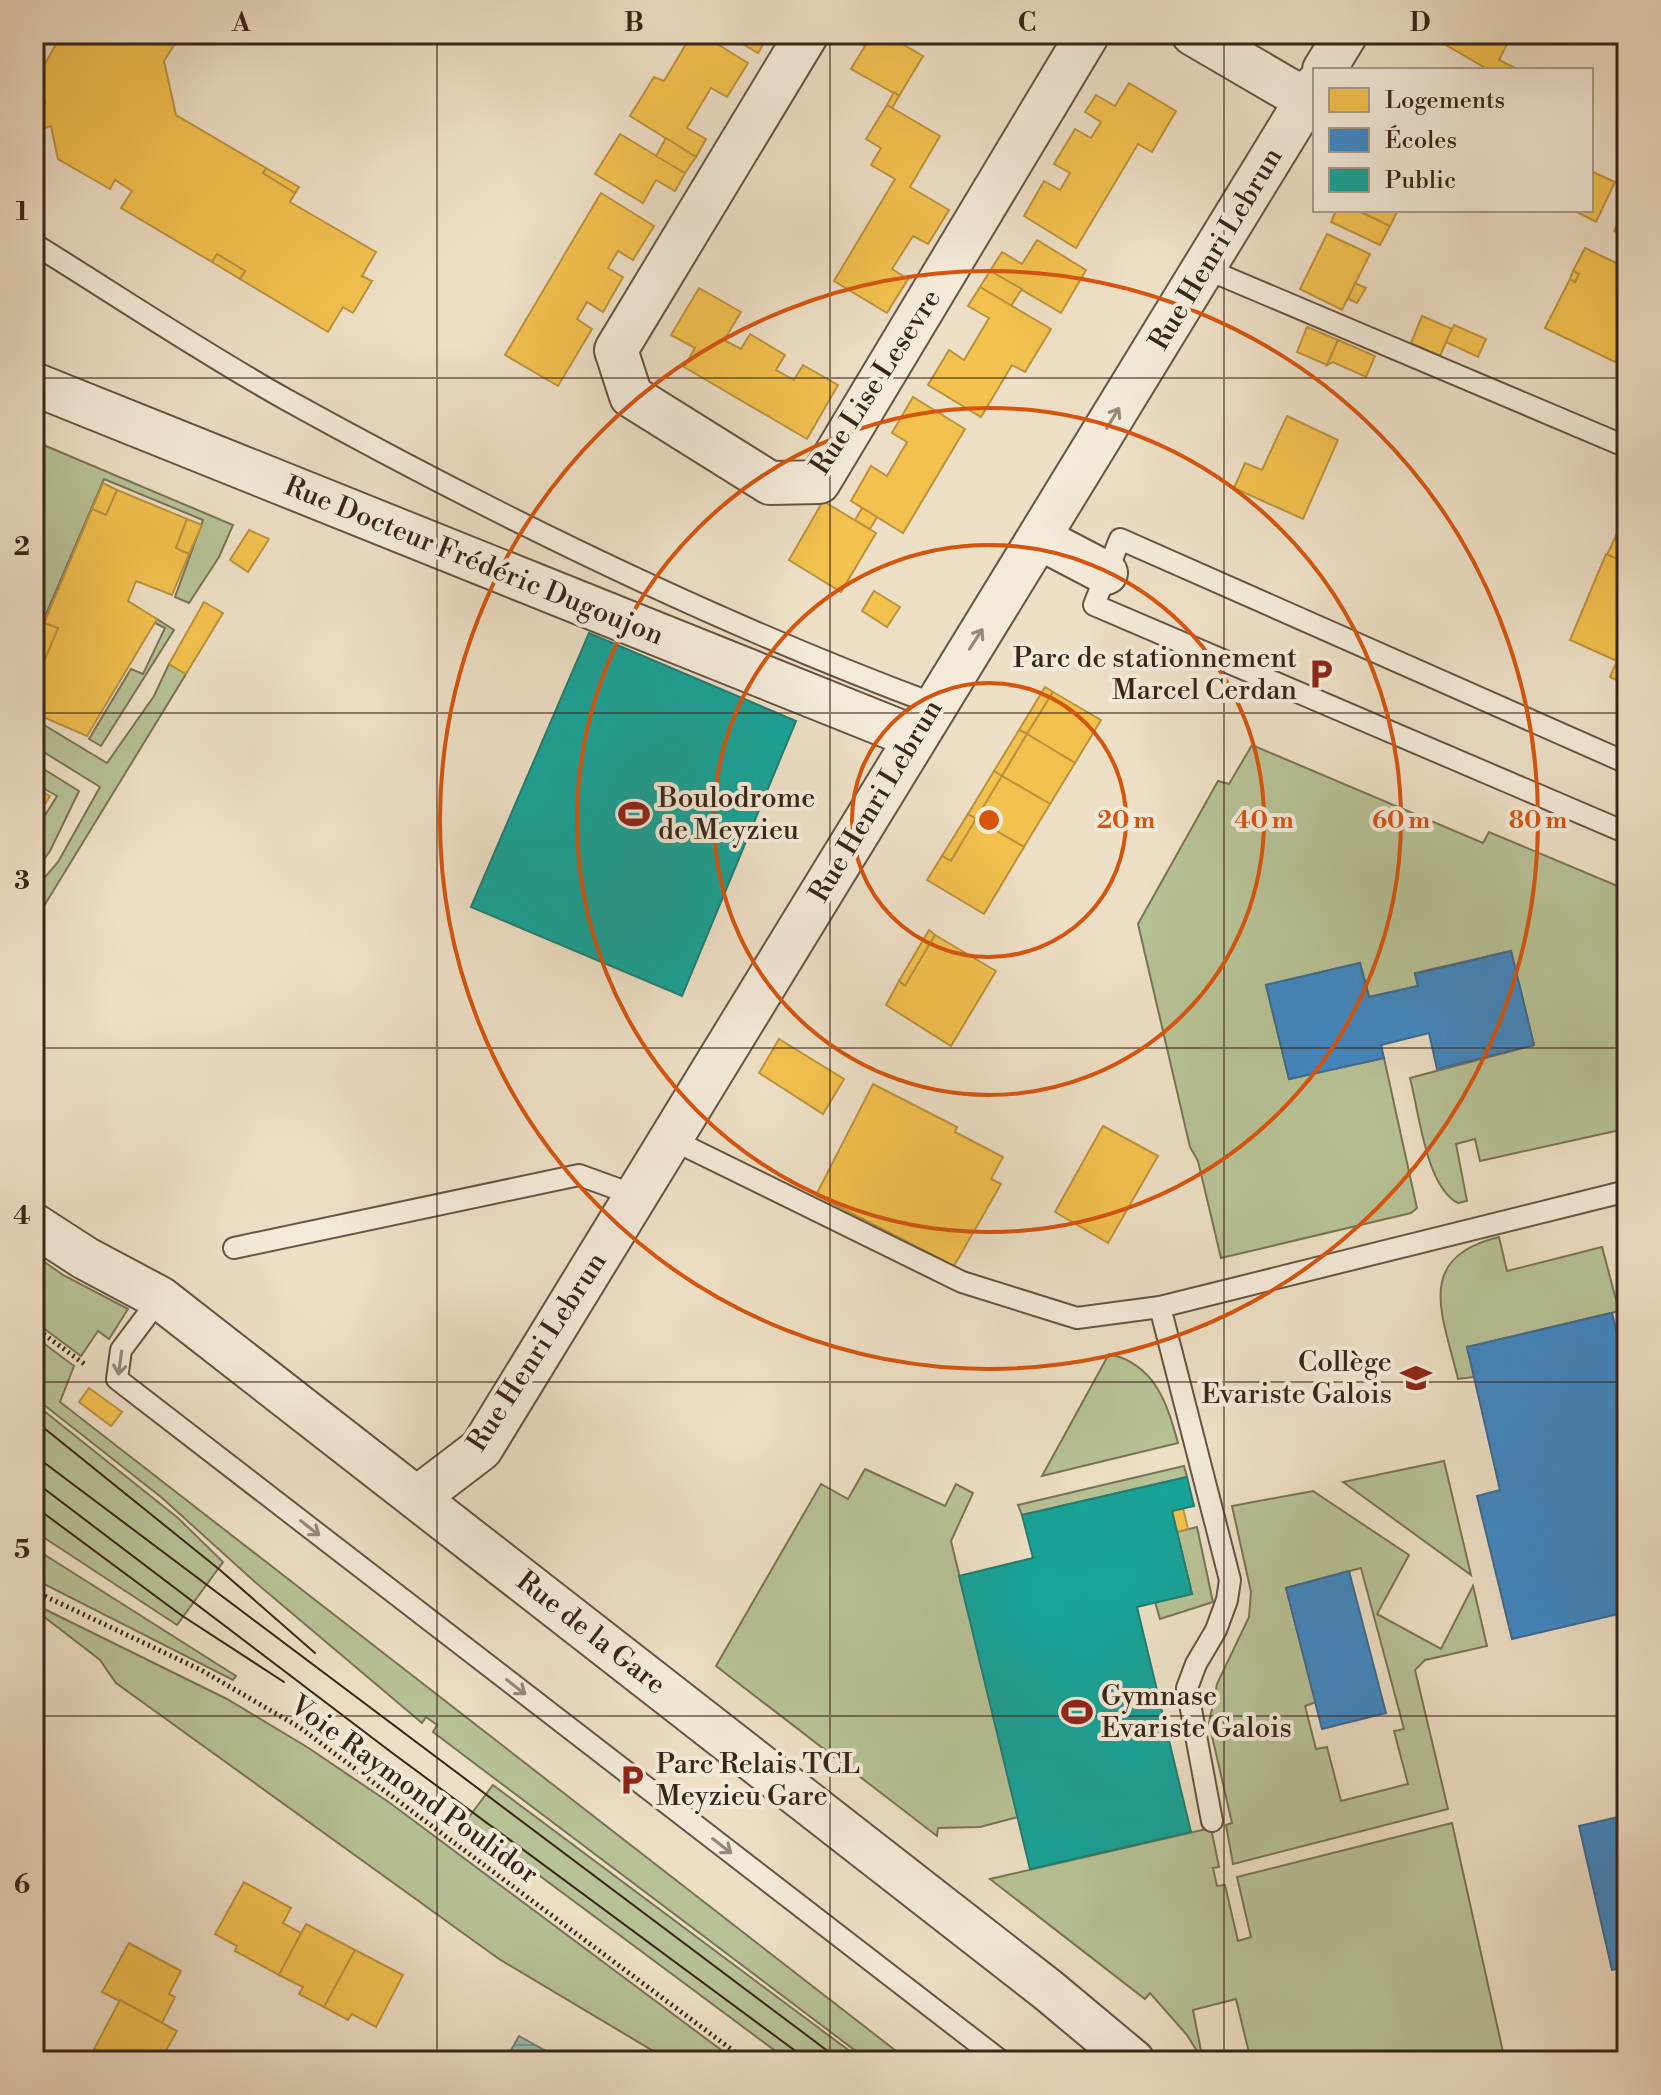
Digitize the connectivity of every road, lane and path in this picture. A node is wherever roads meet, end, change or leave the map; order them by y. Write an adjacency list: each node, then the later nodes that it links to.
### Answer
1 (807, 34): 2 (street, Rue Lise Lesevre)
2 (1088, 34)
3 (1193, 34): 6 (street)
4 (1346, 34): 5 (street, Rue Henri Lebrun)
5 (1325, 68)
6 (1313, 84)
7 (1313, 88): 9 (street, Rue Henri Lebrun)
8 (34, 244): 14 (lane)
9 (1204, 268): 11 (lane); 12 (street, Rue Henri Lebrun, one-way to 9)
10 (34, 384): 14 (street, Rue Docteur Frédéric Dugoujon)
11 (1627, 447)
12 (1041, 539): 13 (street); 14 (street, Rue Henri Lebrun, one-way to 12)
13 (1106, 573): 15 (lane); 16 (lane)
14 (924, 721): 17 (street, Rue Henri Lebrun)
15 (1627, 763)
16 (1627, 833)
17 (671, 1139): 19 (street, Rue Henri Lebrun); 23 (lane)
18 (1627, 1191): 23 (lane)
19 (637, 1196): 21 (lane); 26 (street, Rue Henri Lebrun)
20 (34, 1225): 22 (street, Rue de la Gare)
21 (234, 1248)
22 (160, 1298): 25 (lane, one-way to 25); 26 (street, Rue de la Gare)
23 (1160, 1307): 28 (lane)
24 (34, 1327): 25 (path)
25 (117, 1379): 30 (lane, one-way to 30)
26 (418, 1497): 31 (street, Rue de la Gare)
27 (34, 1591): 29 (path, Voie Raymond Poulidor)
28 (1212, 1821)
29 (747, 2061)
30 (1001, 2061)
31 (1133, 2061)

